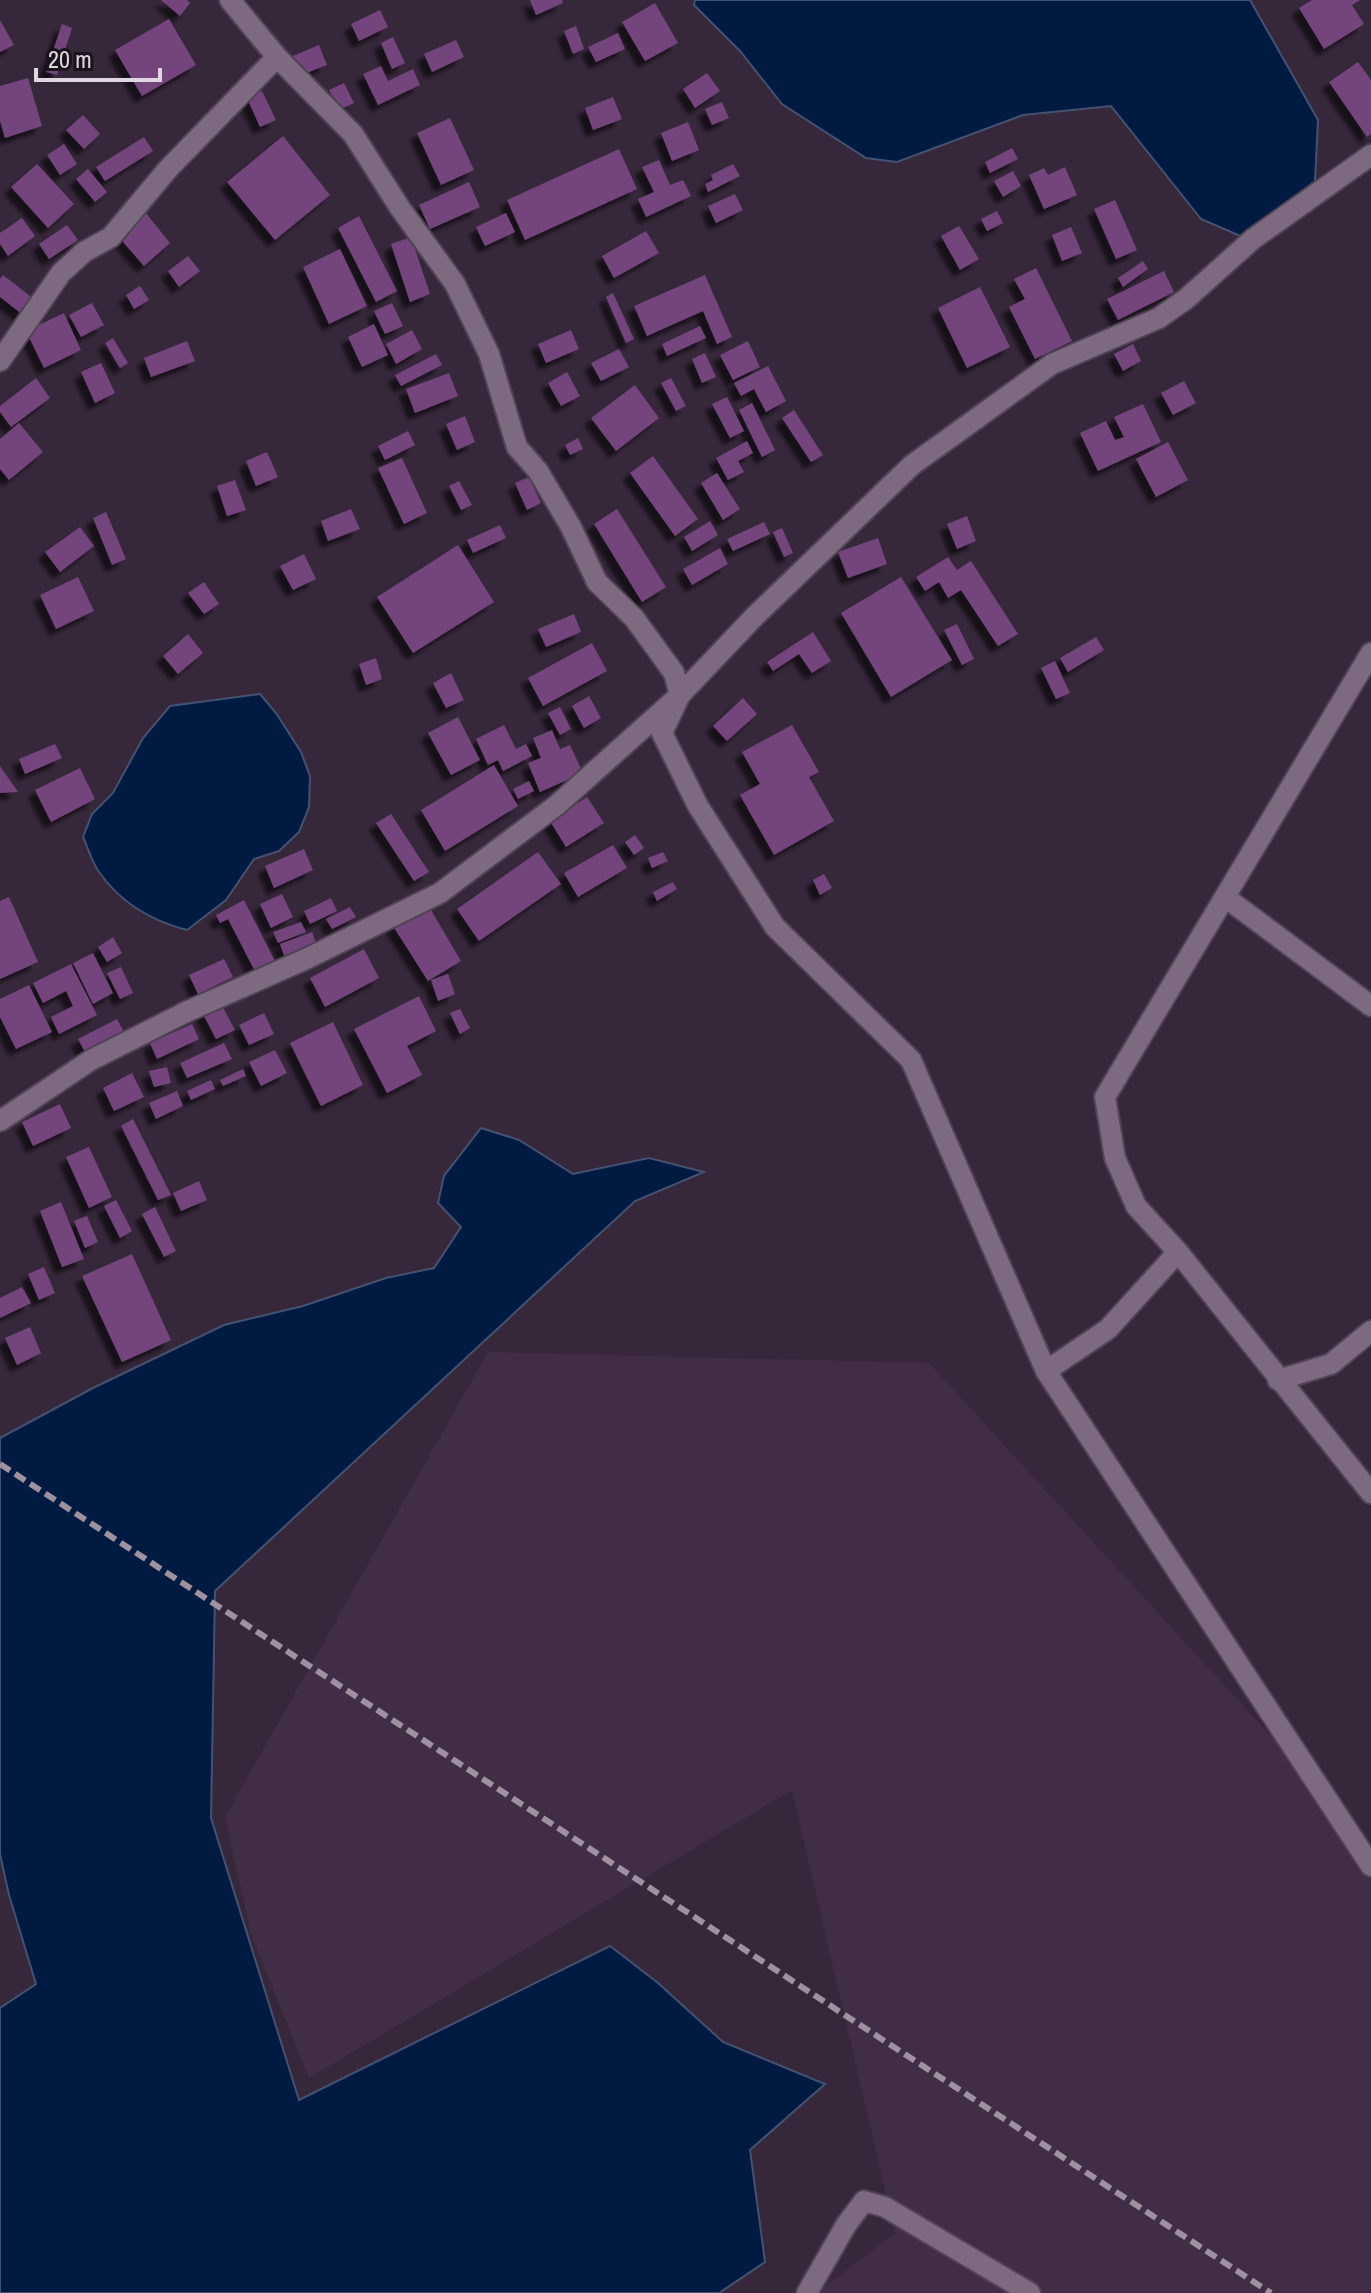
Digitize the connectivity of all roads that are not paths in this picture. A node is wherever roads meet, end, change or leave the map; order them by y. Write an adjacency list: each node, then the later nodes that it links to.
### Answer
1 (230, 0): 2 (street)
2 (277, 57): 4 (street); 6 (street)
3 (1371, 155): 6 (street)
4 (0, 361)
5 (1371, 653): 7 (street)
6 (680, 695): 9 (street); 12 (street)
7 (1225, 897): 8 (street); 10 (street)
8 (1371, 1006)
9 (0, 1121)
10 (1178, 1252): 12 (street); 13 (street)
11 (1371, 1331): 13 (street)
12 (1046, 1371): 15 (street)
13 (1278, 1380): 14 (street)
14 (1371, 1493)
15 (1371, 1866)
16 (807, 2293): 17 (street)
17 (1030, 2293)

